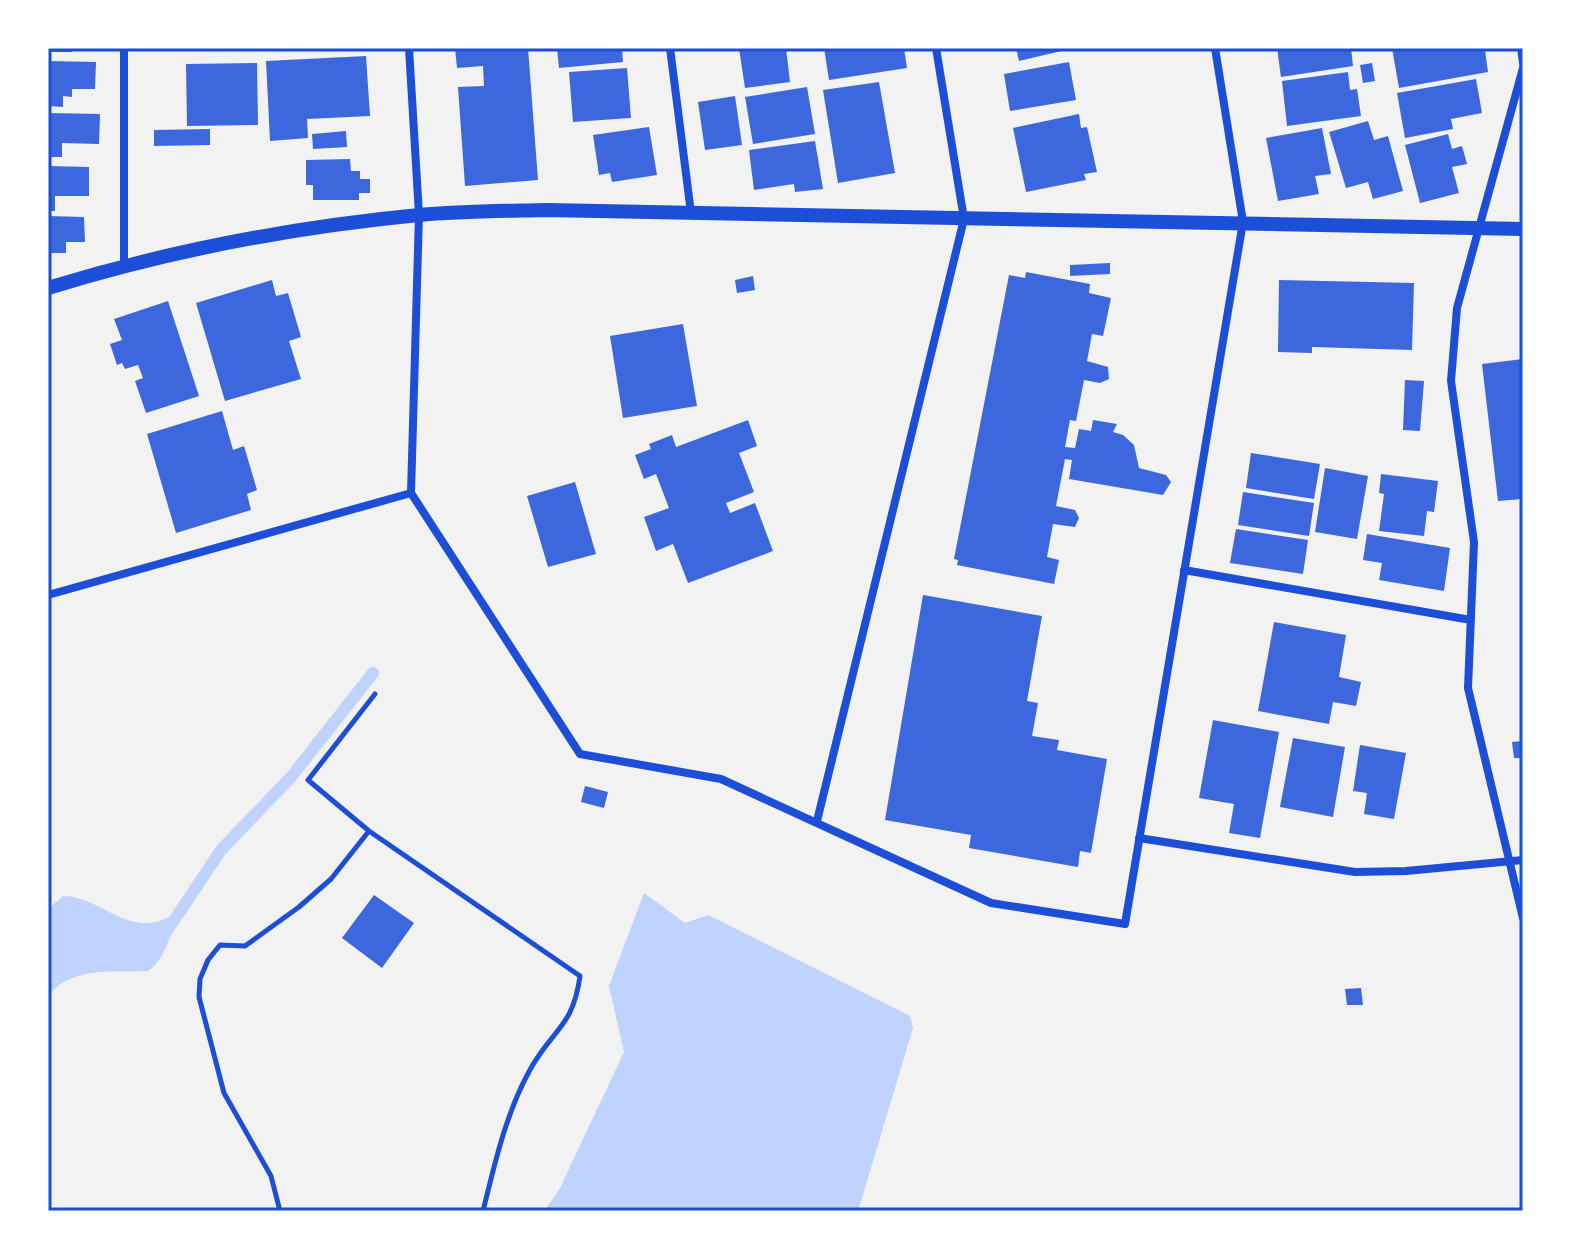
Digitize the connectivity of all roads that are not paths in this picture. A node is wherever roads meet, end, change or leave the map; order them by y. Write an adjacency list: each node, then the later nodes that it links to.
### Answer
1 (124, 48): 14 (street)
2 (409, 48): 9 (street)
3 (670, 48): 8 (street)
4 (936, 48): 10 (street)
5 (1215, 48): 11 (street)
6 (1521, 48): 7 (street)
7 (1523, 65): 12 (street)
8 (691, 213): 9 (street); 10 (street)
9 (419, 215): 14 (street); 16 (street)
10 (964, 219): 11 (street); 20 (street)
11 (1243, 222): 12 (street); 17 (street)
12 (1480, 227): 13 (street); 19 (street)
13 (1523, 229)
14 (124, 265): 15 (street)
15 (48, 288)
16 (411, 493): 18 (street); 20 (street)
17 (1184, 570): 19 (street); 21 (street)
18 (48, 595)
19 (1471, 620): 23 (street)
20 (817, 821): 21 (street)
21 (1139, 838): 23 (street)
22 (1523, 860): 23 (street)
23 (1510, 861): 24 (street)
24 (1523, 918)

